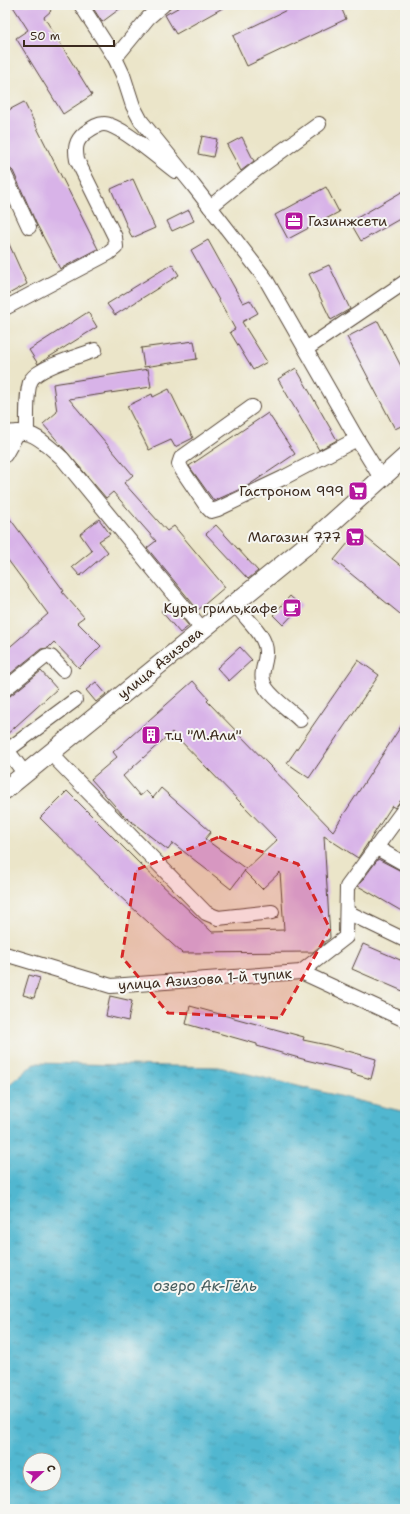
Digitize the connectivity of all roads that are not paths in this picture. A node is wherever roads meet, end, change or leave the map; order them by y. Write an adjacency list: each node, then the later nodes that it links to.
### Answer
1 (81, 5): 3 (street)
2 (163, 5): 3 (street)
3 (114, 58): 6 (street)
4 (319, 124): 7 (street)
5 (5, 175): 8 (street)
6 (193, 185): 7 (street); 10 (street)
7 (210, 207): 11 (street)
8 (29, 227)
9 (405, 282): 11 (street)
10 (5, 308)
11 (306, 349): 15 (street)
12 (95, 350): 14 (street)
13 (252, 407): 15 (street)
14 (17, 433): 16 (street); 21 (street)
15 (357, 439): 19 (street)
16 (5, 455)
17 (405, 457): 19 (main road, улица Азизова)
18 (405, 471): 20 (main road, улица Азизова)
19 (381, 478): 21 (main road, улица Азизова)
20 (240, 610): 25 (street); 27 (main road, улица Азизова)
21 (202, 629): 28 (main road, улица Азизова)
22 (63, 670): 23 (street)
23 (5, 689)
24 (75, 700): 26 (street)
25 (300, 720)
26 (6, 751): 28 (street)
27 (57, 760): 30 (main road, улица Азизова); 34 (street)
28 (25, 774): 29 (main road, улица Азизова)
29 (5, 790)
30 (5, 801)
31 (403, 815): 32 (street, улица Азизова 1-й тупик)
32 (375, 847): 33 (street); 35 (street, улица Азизова 1-й тупик)
33 (405, 864)
34 (272, 912)
35 (347, 912): 36 (street); 38 (street, улица Азизова 1-й тупик)
36 (405, 940)
37 (5, 954): 38 (street, улица Азизова 1-й тупик)
38 (301, 972): 39 (street)
39 (405, 1020)

